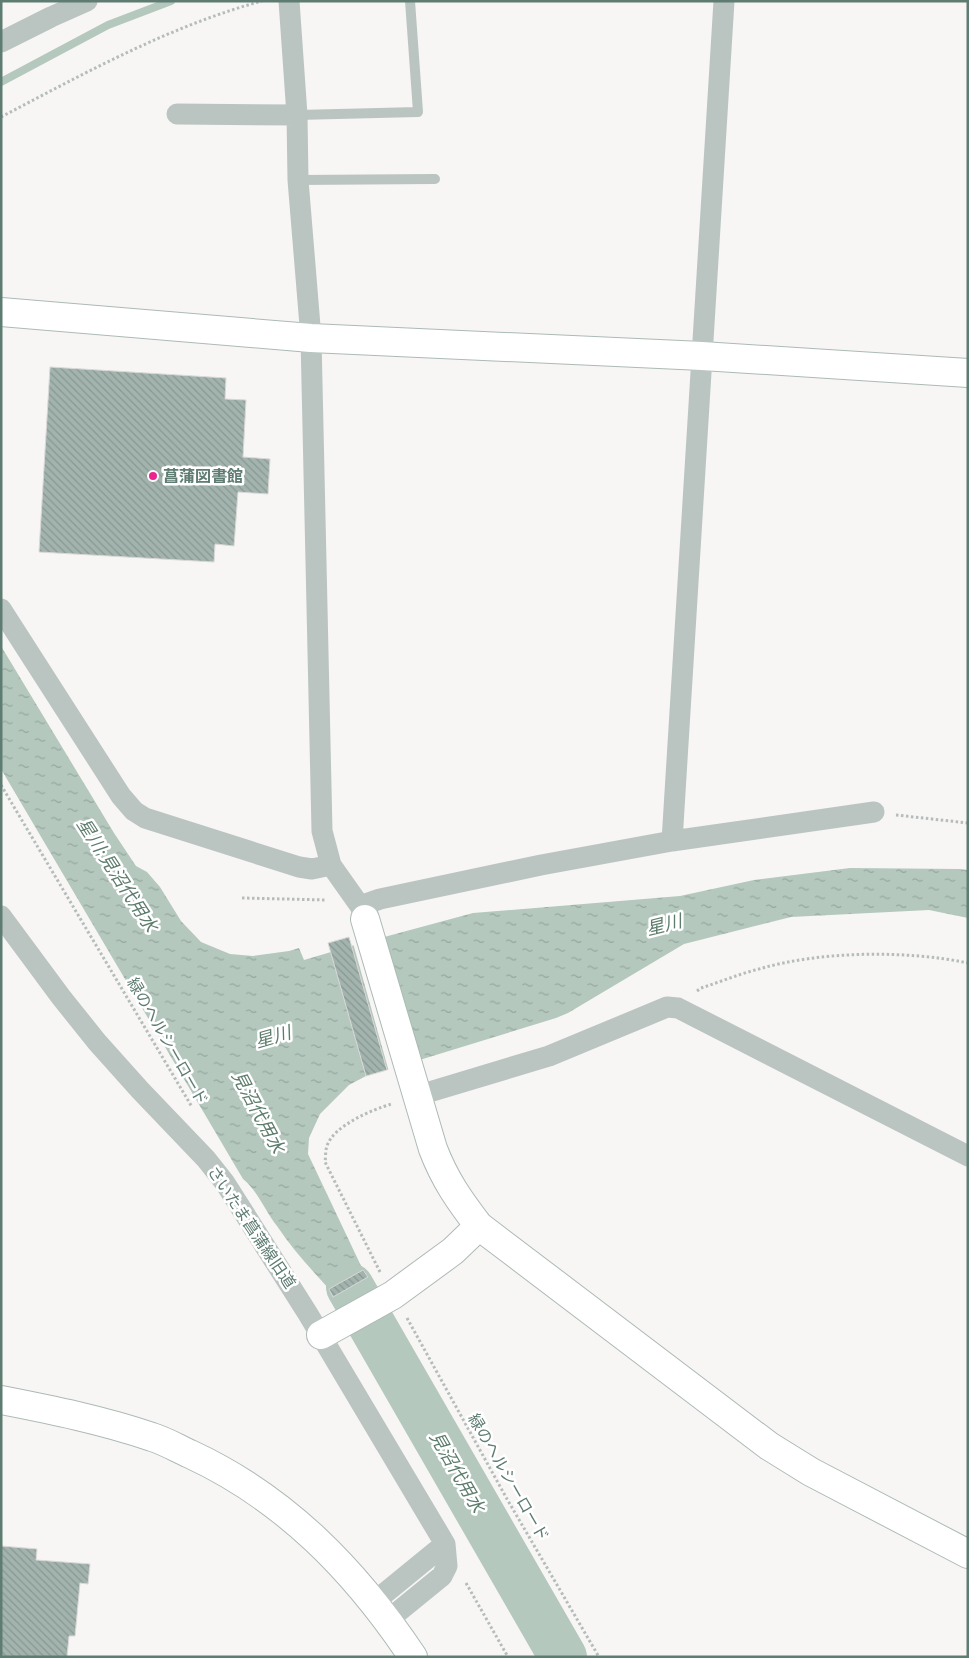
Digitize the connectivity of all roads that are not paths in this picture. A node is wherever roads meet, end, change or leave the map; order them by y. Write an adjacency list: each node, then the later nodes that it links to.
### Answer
1 (87, 1): 5 (street)
2 (289, 1): 7 (street)
3 (410, 1): 7 (lane)
4 (724, 1): 12 (street)
5 (1, 42)
6 (177, 114): 7 (street)
7 (297, 115): 9 (street)
8 (436, 179): 9 (lane)
9 (298, 180): 11 (street)
10 (1, 312): 11 (street)
11 (311, 338): 12 (street); 17 (street)
12 (702, 356): 13 (street); 16 (street)
13 (968, 373)
14 (1, 609): 17 (street)
15 (874, 812): 16 (street)
16 (672, 841): 18 (street)
17 (331, 865): 18 (street)
18 (362, 913): 20 (street)
19 (1, 916): 23 (street, さいたま菖蒲線旧道)
20 (407, 1099): 21 (street); 22 (street)
21 (968, 1156)
22 (480, 1226): 23 (street); 25 (street)
23 (332, 1328): 26 (street, さいたま菖蒲線旧道)
24 (1, 1400): 26 (street)
25 (968, 1554)
26 (381, 1611): 27 (street)
27 (413, 1657)

